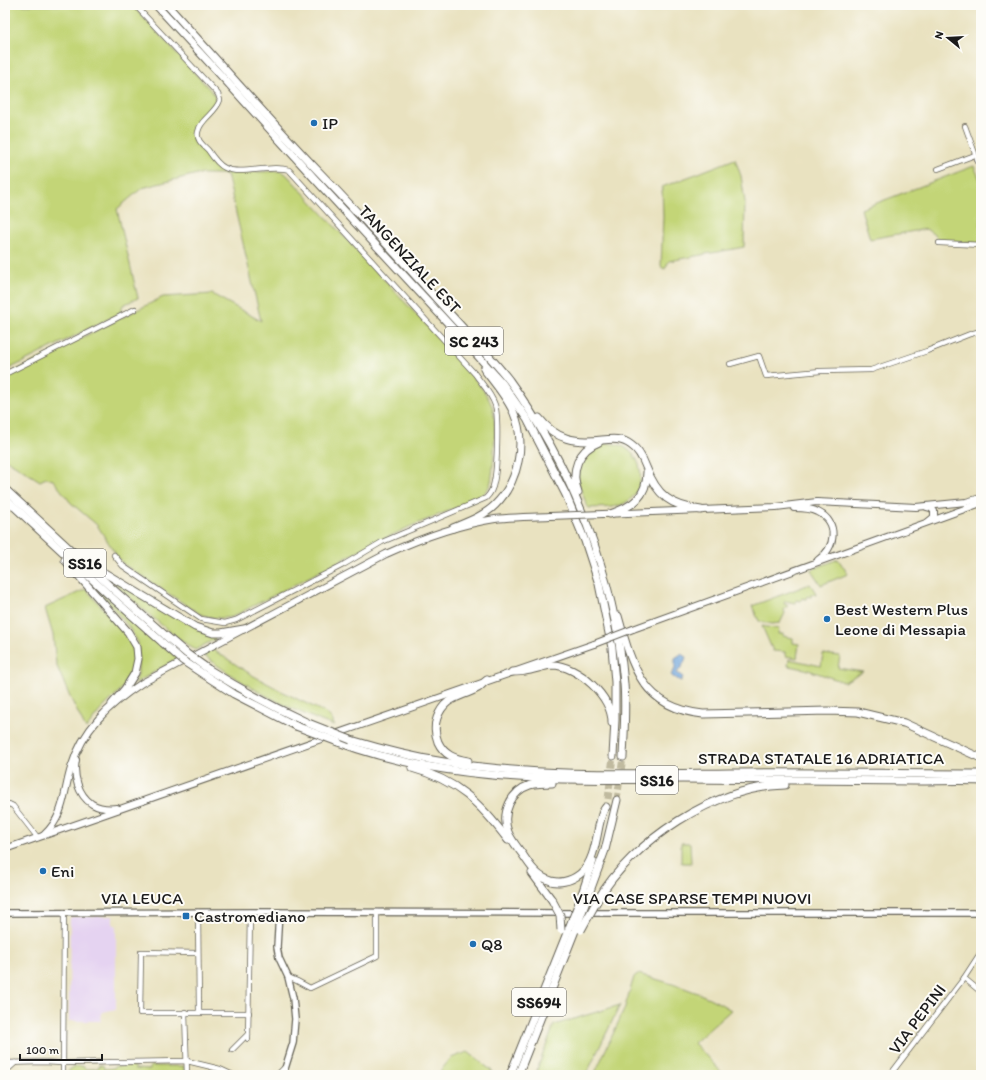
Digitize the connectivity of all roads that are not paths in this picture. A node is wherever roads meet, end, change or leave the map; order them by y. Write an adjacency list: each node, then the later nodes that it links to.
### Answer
1 (135, 5): 32 (street)
2 (156, 5): 14 (highway, TANGENZIALE EST)
3 (167, 5): 5 (highway, TANGENZIALE EST / SC 243)
4 (171, 5): 5 (highway)
5 (190, 30): 17 (highway, TANGENZIALE EST / SC 243)
6 (965, 126): 7 (street)
7 (975, 155): 8 (street); 9 (street)
8 (938, 169)
9 (981, 170)
10 (939, 243): 11 (street)
11 (981, 245)
12 (135, 309): 16 (street)
13 (981, 331): 15 (street)
14 (470, 346): 29 (highway); 37 (highway, TANGENZIALE EST)
15 (730, 364)
16 (5, 374)
17 (507, 378): 18 (highway); 31 (highway, TANGENZIALE EST / SC 243)
18 (603, 440): 19 (highway); 31 (highway)
19 (646, 468): 26 (highway); 27 (highway)
20 (5, 489): 30 (highway, STRADA STATALE 16 ADRIATICA / SS16)
21 (5, 498): 30 (highway, STRADA STATALE 16 ADRIATICA / SS16)
22 (981, 498): 25 (main road)
23 (981, 503): 28 (main road)
24 (776, 507): 25 (main road); 26 (main road); 33 (main road)
25 (925, 507): 28 (main road)
26 (701, 510): 27 (main road)
27 (607, 514): 29 (main road, bridge)
28 (925, 524): 33 (main road)
29 (453, 528): 35 (main road)
30 (59, 544): 35 (highway); 36 (highway, STRADA STATALE 16 ADRIATICA / SS16, bridge); 39 (highway)
31 (593, 544): 34 (highway, TANGENZIALE EST / SC 243)
32 (114, 555)
33 (803, 568): 37 (main road, bridge)
34 (607, 586): 42 (highway, TANGENZIALE EST / SC 243); 43 (highway)
35 (244, 629): 39 (main road)
36 (205, 672): 40 (highway, STRADA STATALE 16 ADRIATICA / SS16, bridge); 40 (highway, STRADA STATALE 16 ADRIATICA / SS16, bridge)
37 (512, 672): 38 (main road)
38 (487, 680): 44 (highway); 55 (main road)
39 (112, 704): 41 (main road)
40 (350, 743): 44 (highway, STRADA STATALE 16 ADRIATICA / SS16); 48 (highway, STRADA STATALE 16 ADRIATICA / SS16); 67 (highway, bridge)
41 (80, 745): 55 (main road); 56 (main road)
42 (623, 757)
43 (981, 758)
44 (598, 773): 45 (highway, STRADA STATALE 16 ADRIATICA / SS16)
45 (981, 774)
46 (857, 780): 48 (highway, STRADA STATALE 16 ADRIATICA / SS16); 49 (highway, STRADA STATALE 16 ADRIATICA / SS16); 67 (highway, bridge)
47 (981, 780): 49 (highway, STRADA STATALE 16 ADRIATICA / SS16)
48 (627, 781): 54 (highway)
49 (916, 781): 50 (highway)
50 (981, 786)
51 (608, 799): 54 (highway, SS694)
52 (617, 800): 59 (highway, SS694)
53 (5, 805): 57 (street)
54 (606, 807): 59 (highway, SS694)
55 (123, 808): 56 (main road)
56 (44, 835): 57 (main road)
57 (38, 838): 58 (main road)
58 (5, 849)
59 (584, 899): 67 (highway, SS694, bridge)
60 (64, 912): 61 (street, VIA LEUCA); 65 (street, VIA LEUCA); 80 (street)
61 (198, 912): 62 (street, VIA LEUCA); 69 (street)
62 (250, 912): 63 (street, VIA LEUCA); 75 (street)
63 (279, 912): 64 (street, VIA LEUCA); 70 (street)
64 (378, 912): 66 (street, VIA CASE SPARSE TEMPI NUOVI); 70 (street)
65 (5, 913)
66 (981, 914)
67 (572, 929): 88 (highway, SS694); 89 (highway, SS694)
68 (981, 952): 71 (street, VIA PEPINI)
69 (198, 953): 73 (street); 74 (street)
70 (288, 977): 81 (street)
71 (964, 978): 72 (street); 90 (street, VIA PEPINI)
72 (981, 992)
73 (185, 1012): 74 (street); 77 (street)
74 (199, 1012): 75 (street)
75 (249, 1013): 76 (street)
76 (232, 1050)
77 (187, 1061): 80 (street); 84 (street); 85 (street)
78 (5, 1063): 79 (street)
79 (15, 1063): 80 (street); 82 (street)
80 (62, 1063): 83 (street)
81 (286, 1067): 86 (street); 87 (street)
82 (5, 1072)
83 (63, 1075)
84 (187, 1075)
85 (233, 1075)
86 (277, 1075)
87 (283, 1075)
88 (510, 1075)
89 (518, 1075)
90 (890, 1075)

